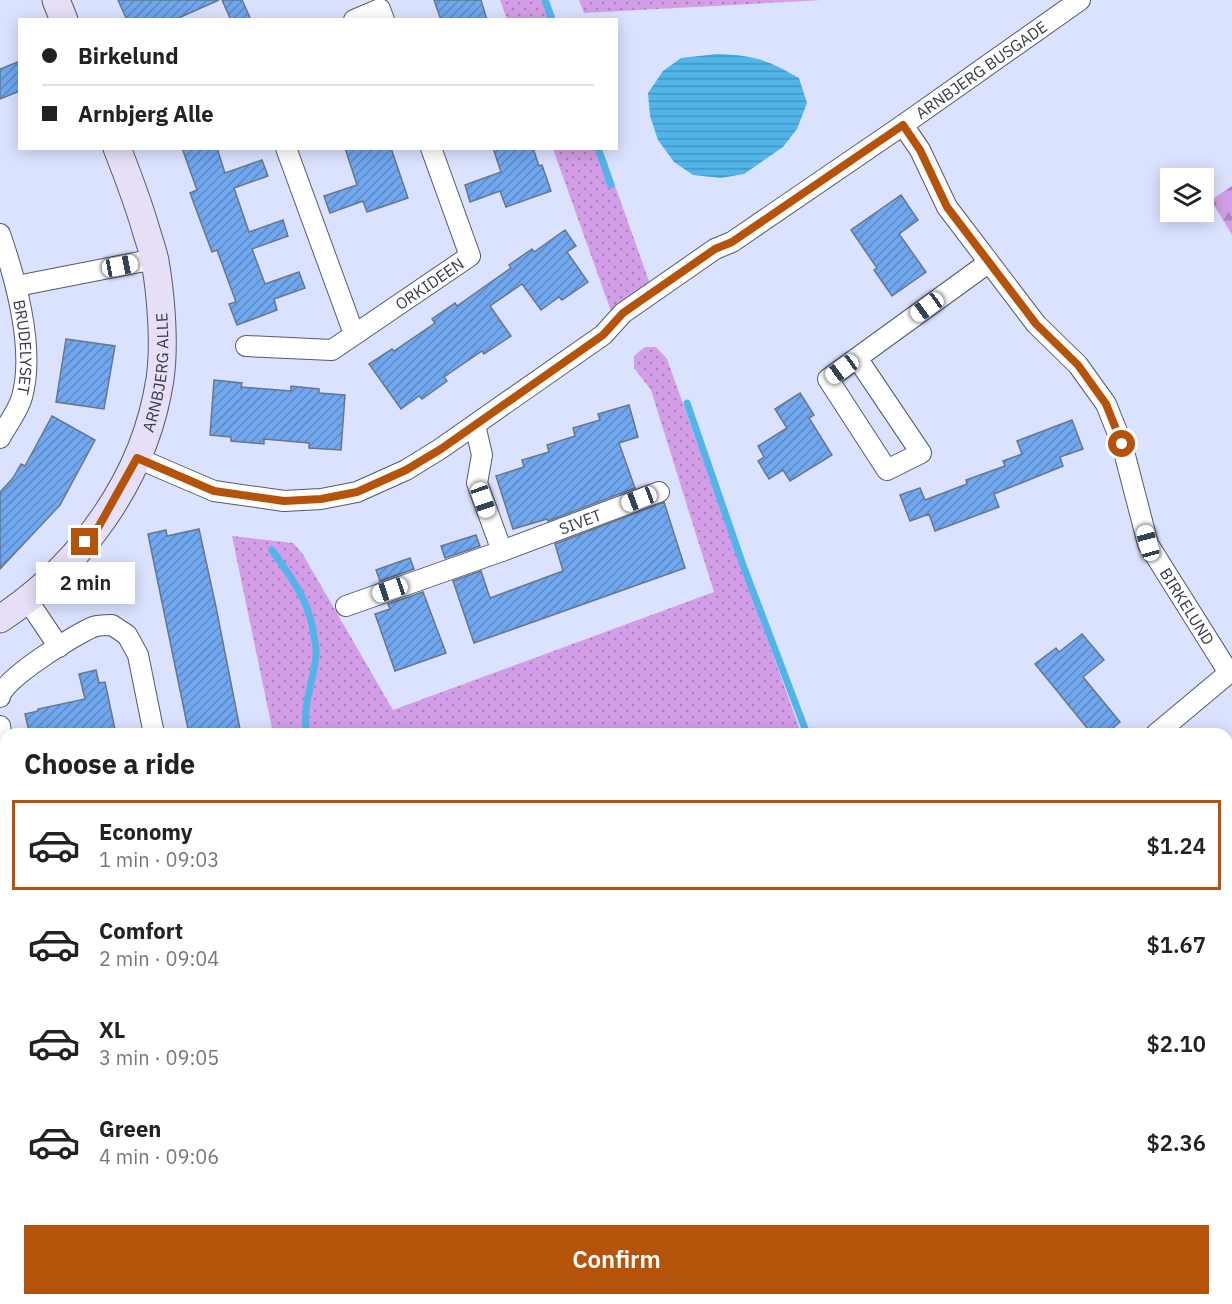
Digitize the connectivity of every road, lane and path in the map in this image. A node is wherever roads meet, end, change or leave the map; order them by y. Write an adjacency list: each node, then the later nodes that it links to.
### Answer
1 (56, 0): 4 (street)
2 (1080, 0): 6 (street, ARNBJERG BUSGADE)
3 (380, 9): 5 (street)
4 (63, 18)
5 (359, 18)
6 (903, 125): 12 (street, BIRKELUND); 17 (street, ARNBJERG BUSGADE)
7 (118, 150): 11 (street, ARNBJERG ALLE)
8 (287, 150): 14 (street)
9 (432, 150): 14 (street, ORKIDEEN)
10 (0, 234): 13 (street, BRUDELYSET)
11 (155, 259): 13 (street, BRUDELYSET); 19 (street, ARNBJERG ALLE)
12 (988, 263): 16 (street); 26 (street, BIRKELUND)
13 (17, 286): 18 (street, BRUDELYSET)
14 (354, 334): 15 (street, ORKIDEEN)
15 (246, 346)
16 (856, 358): 16 (street)
17 (475, 425): 19 (street, ARNBJERG BUSGADE); 21 (street)
18 (0, 438)
19 (137, 458): 22 (street, ARNBJERG ALLE)
20 (659, 492): 21 (street, SIVET)
21 (502, 551): 23 (street, SIVET)
22 (28, 600): 24 (street, ARNBJERG ALLE); 25 (street)
23 (346, 606)
24 (0, 619)
25 (59, 646): 27 (street); 28 (street)
26 (1231, 672): 29 (street, BIRKELUND)
27 (0, 696)
28 (153, 728)
29 (1163, 728)

